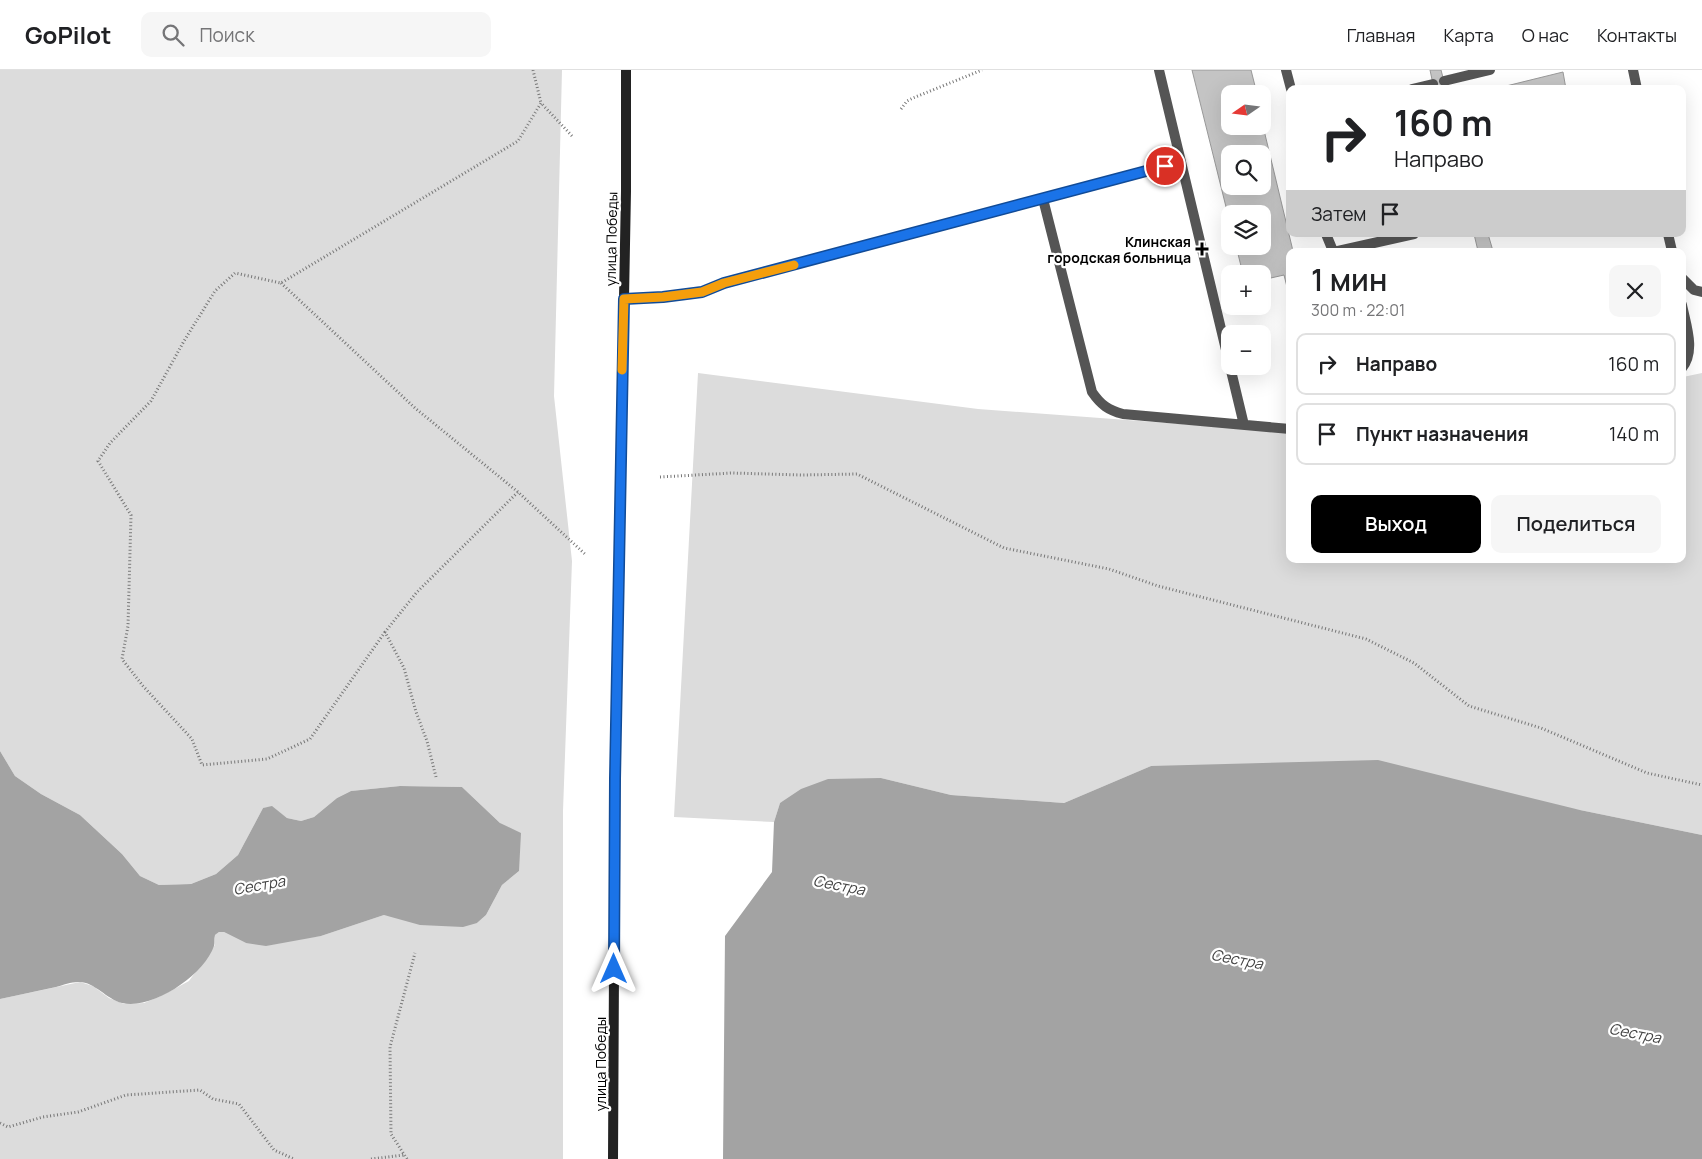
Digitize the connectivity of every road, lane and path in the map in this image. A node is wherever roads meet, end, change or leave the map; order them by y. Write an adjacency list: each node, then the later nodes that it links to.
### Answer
1 (533, 70): 13 (path)
2 (626, 70): 23 (street, улица Победы)
3 (982, 70): 14 (path)
4 (1159, 70): 16 (lane)
5 (1286, 70): 10 (lane)
6 (1490, 70): 8 (lane)
7 (1633, 70): 12 (lane)
8 (1444, 81)
9 (1433, 84): 11 (lane)
10 (1289, 85)
11 (1429, 85)
12 (1636, 85)
13 (542, 103): 15 (path); 21 (path)
14 (901, 109)
15 (573, 137)
16 (1181, 162): 17 (lane); 26 (lane)
17 (1043, 199): 23 (lane); 26 (lane)
18 (1401, 237): 19 (lane)
19 (1351, 248)
20 (1686, 282): 22 (lane)
21 (282, 283): 29 (path); 31 (path)
22 (1702, 292)
23 (624, 299): 40 (street, улица Победы)
24 (1686, 324): 25 (lane)
25 (1686, 360)
26 (1244, 424): 27 (lane)
27 (1286, 429)
28 (660, 477): 33 (path)
29 (518, 492): 30 (path); 31 (path)
30 (586, 555)
31 (385, 632): 32 (path)
32 (436, 777)
33 (1702, 785)
34 (416, 953): 36 (path)
35 (0, 1122): 37 (path)
36 (404, 1155): 38 (path); 39 (path)
37 (294, 1159)
38 (371, 1159)
39 (407, 1159)
40 (613, 1159)

